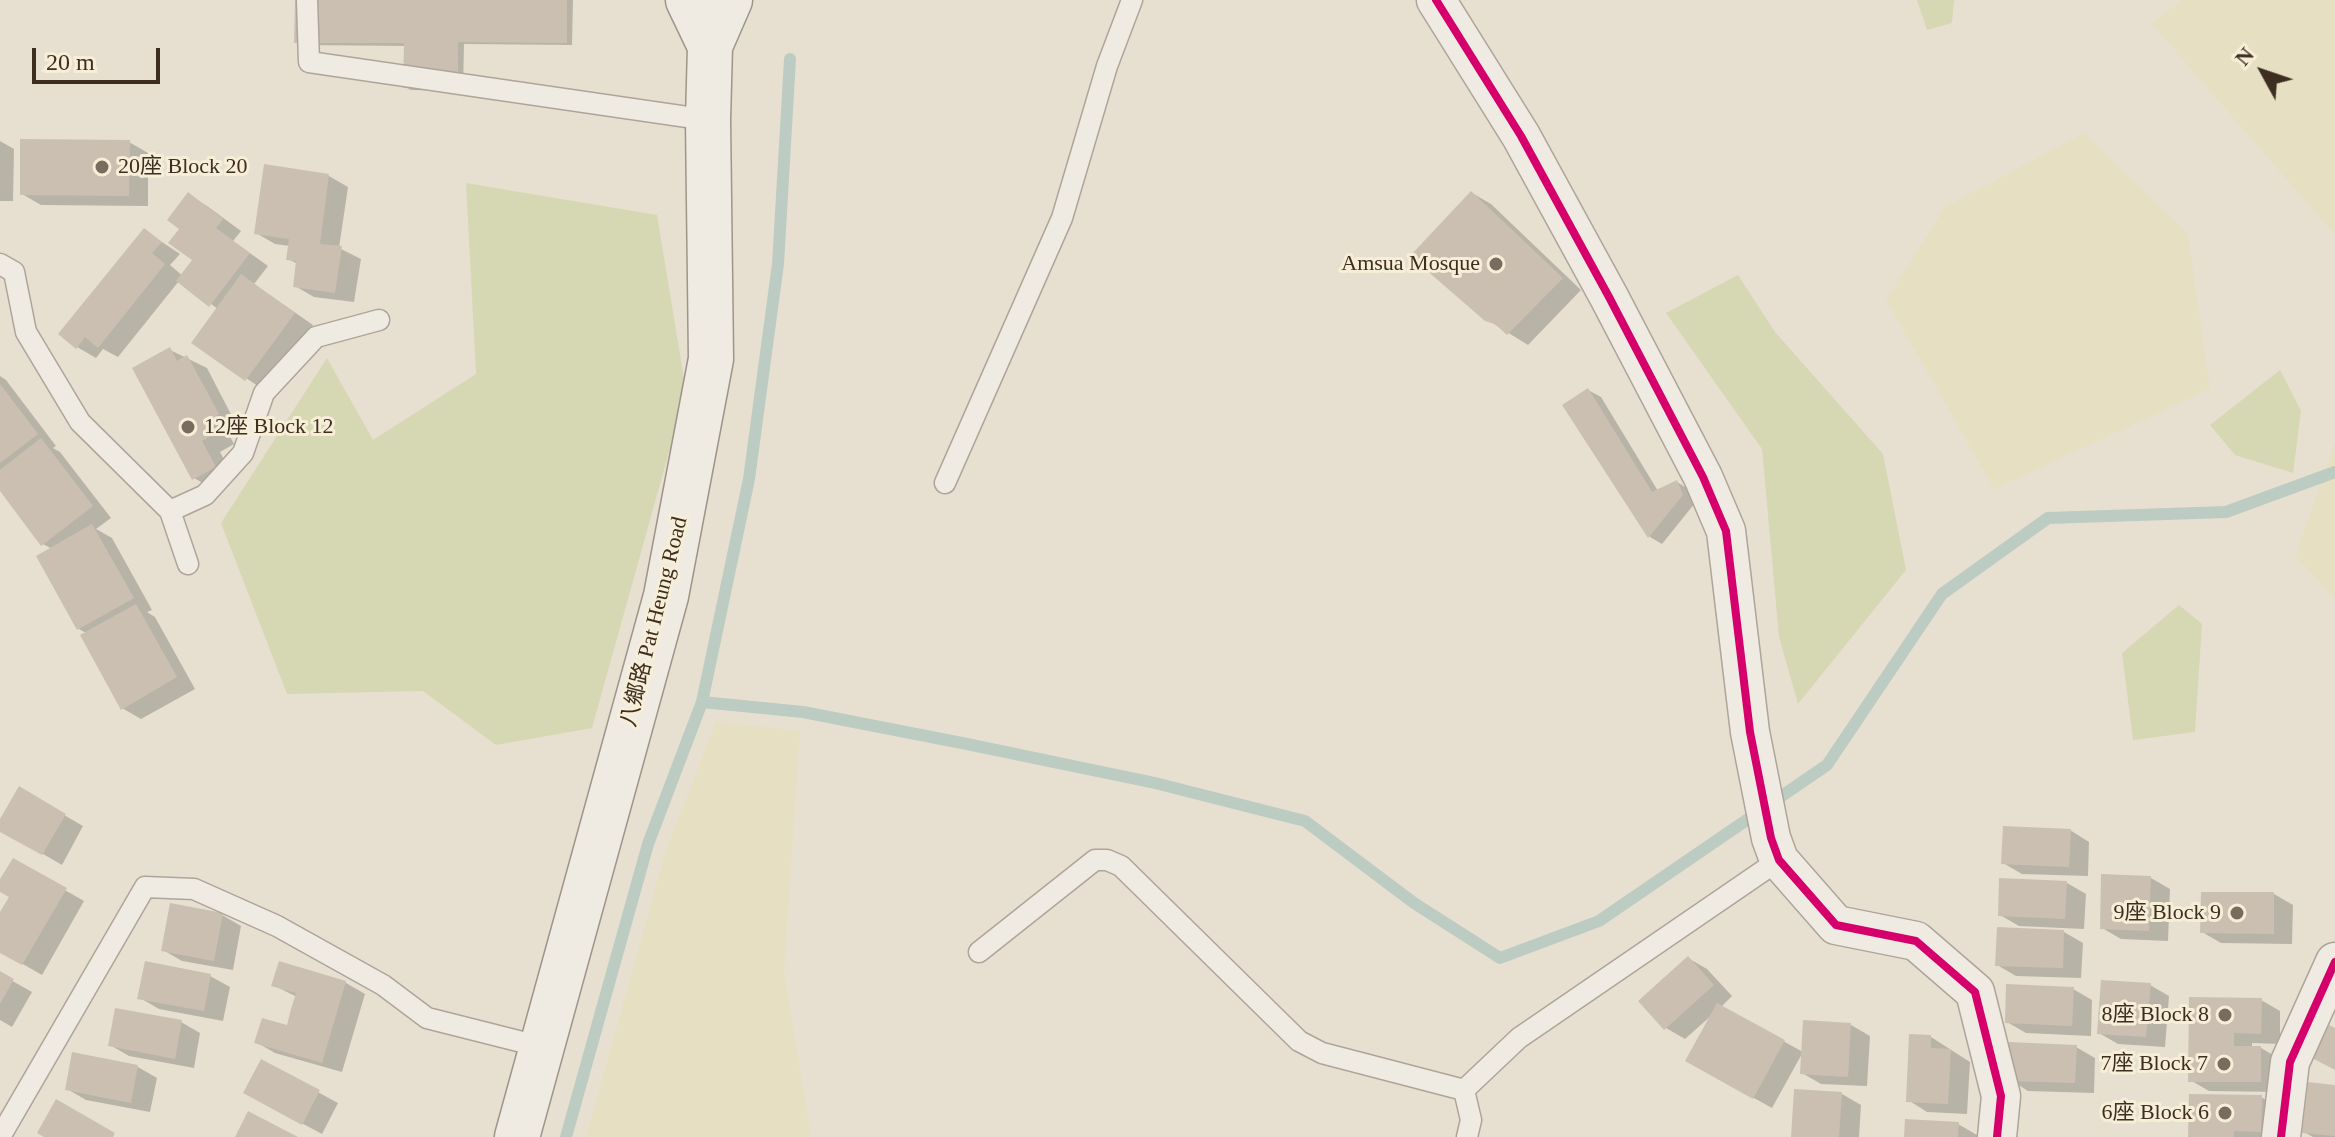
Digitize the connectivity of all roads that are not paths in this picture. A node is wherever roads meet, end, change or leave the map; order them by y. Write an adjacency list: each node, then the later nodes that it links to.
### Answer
1 (307, 0): 7 (lane)
2 (688, 0): 6 (main road, 八鄉路 Pat Heung Road)
3 (730, 0): 6 (main road, 八鄉路 Pat Heung Road)
4 (1132, 0): 10 (lane)
5 (1436, 0): 13 (street)
6 (710, 46): 7 (main road, 八鄉路 Pat Heung Road)
7 (708, 120): 16 (main road, 八鄉路 Pat Heung Road)
8 (0, 264): 11 (lane)
9 (379, 320): 11 (lane)
10 (945, 483)
11 (170, 511): 12 (lane)
12 (188, 564)
13 (1775, 849): 17 (lane); 21 (street)
14 (979, 952): 17 (lane)
15 (2335, 962): 22 (street)
16 (542, 1047): 18 (lane); 19 (main road, 八鄉路 Pat Heung Road)
17 (1464, 1090): 20 (lane)
18 (0, 1137)
19 (517, 1137)
20 (1467, 1137)
21 (1997, 1137)
22 (2281, 1137)

